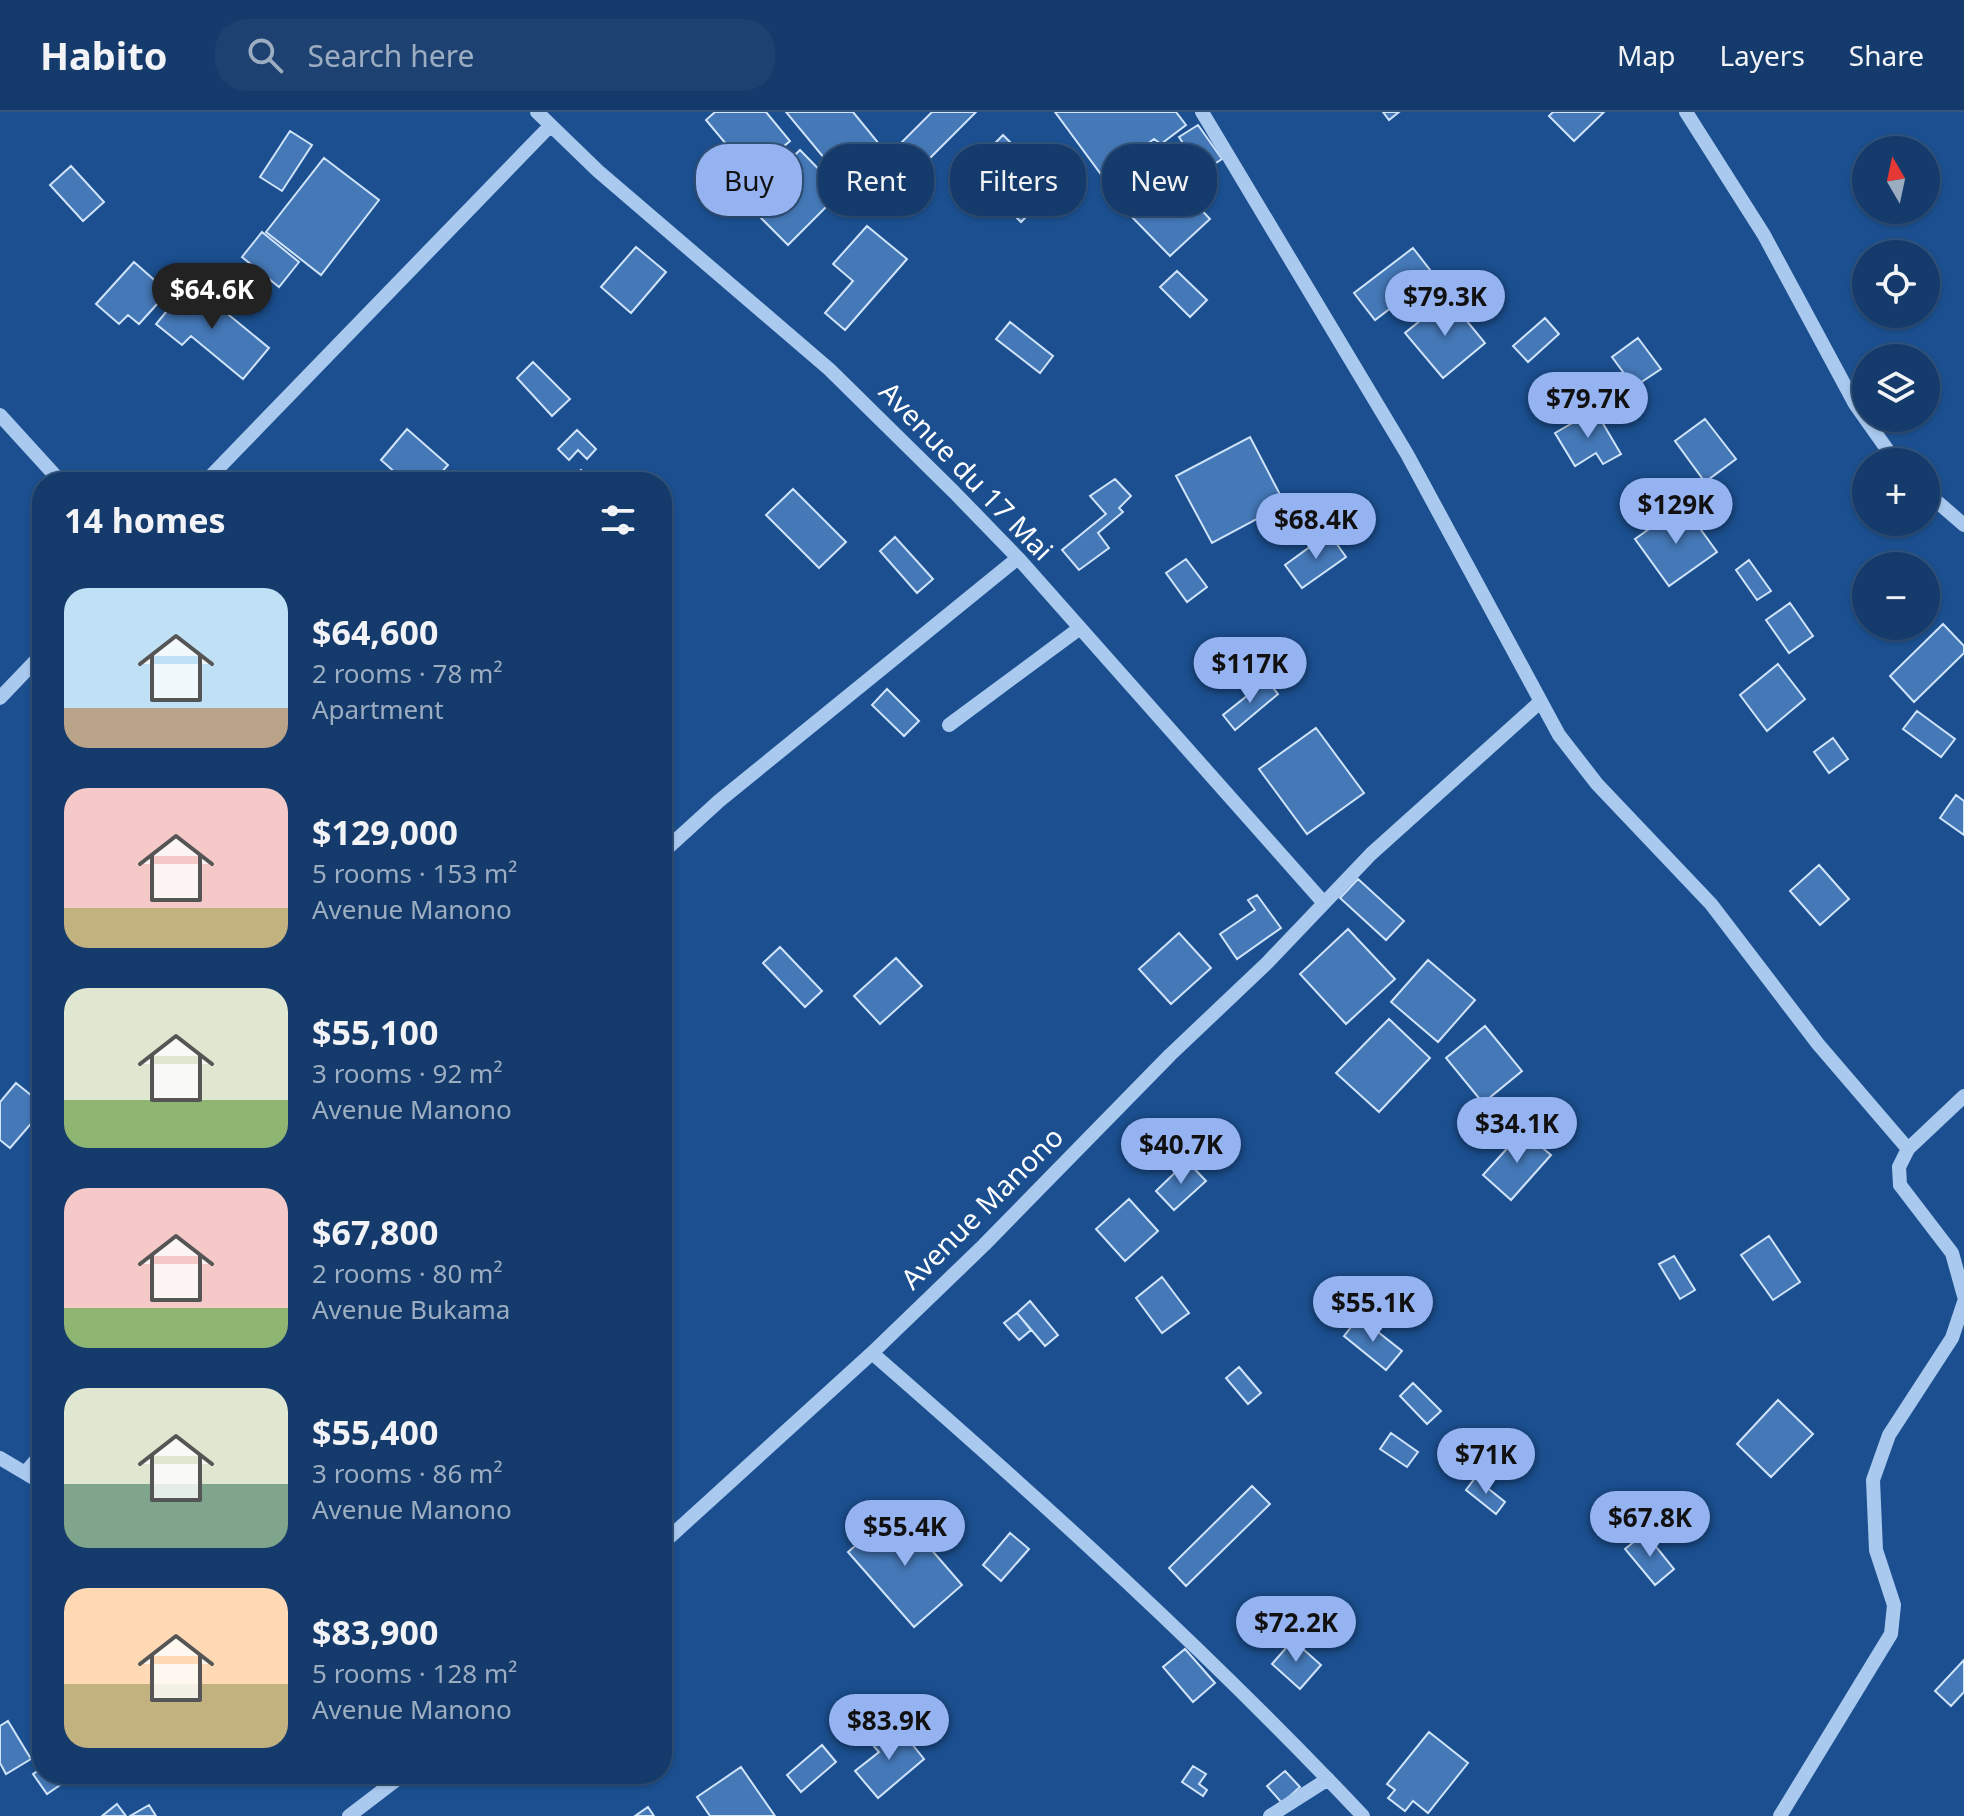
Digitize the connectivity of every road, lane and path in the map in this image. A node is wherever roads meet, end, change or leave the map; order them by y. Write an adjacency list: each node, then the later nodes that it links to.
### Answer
1 (537, 112): 4 (street, Avenue du 17 Mai)
2 (1202, 112): 15 (street)
3 (1686, 112): 6 (street)
4 (549, 127): 8 (street); 11 (street, Avenue du 17 Mai)
5 (0, 415): 7 (street)
6 (1886, 448)
7 (52, 472)
8 (215, 472)
9 (1940, 504): 10 (street)
10 (1964, 525)
11 (1018, 558): 12 (street, Avenue du 17 Mai); 17 (street)
12 (1080, 628): 16 (street); 18 (street, Avenue du 17 Mai)
13 (32, 664): 14 (street)
14 (0, 698)
15 (1540, 702): 18 (street, Avenue Manono); 20 (street)
16 (949, 725)
17 (672, 844)
18 (1323, 902): 22 (street, Avenue Manono)
19 (1964, 1096): 20 (street)
20 (1908, 1149): 21 (street)
21 (1964, 1299): 33 (street)
22 (872, 1353): 27 (street, Avenue Manono); 28 (street)
23 (0, 1458): 25 (street)
24 (32, 1465): 25 (street)
25 (25, 1473): 26 (street)
26 (32, 1477)
27 (672, 1535)
28 (1328, 1779): 31 (street); 32 (street)
29 (388, 1784): 30 (street)
30 (349, 1816)
31 (1270, 1816)
32 (1363, 1816)
33 (1780, 1816)

